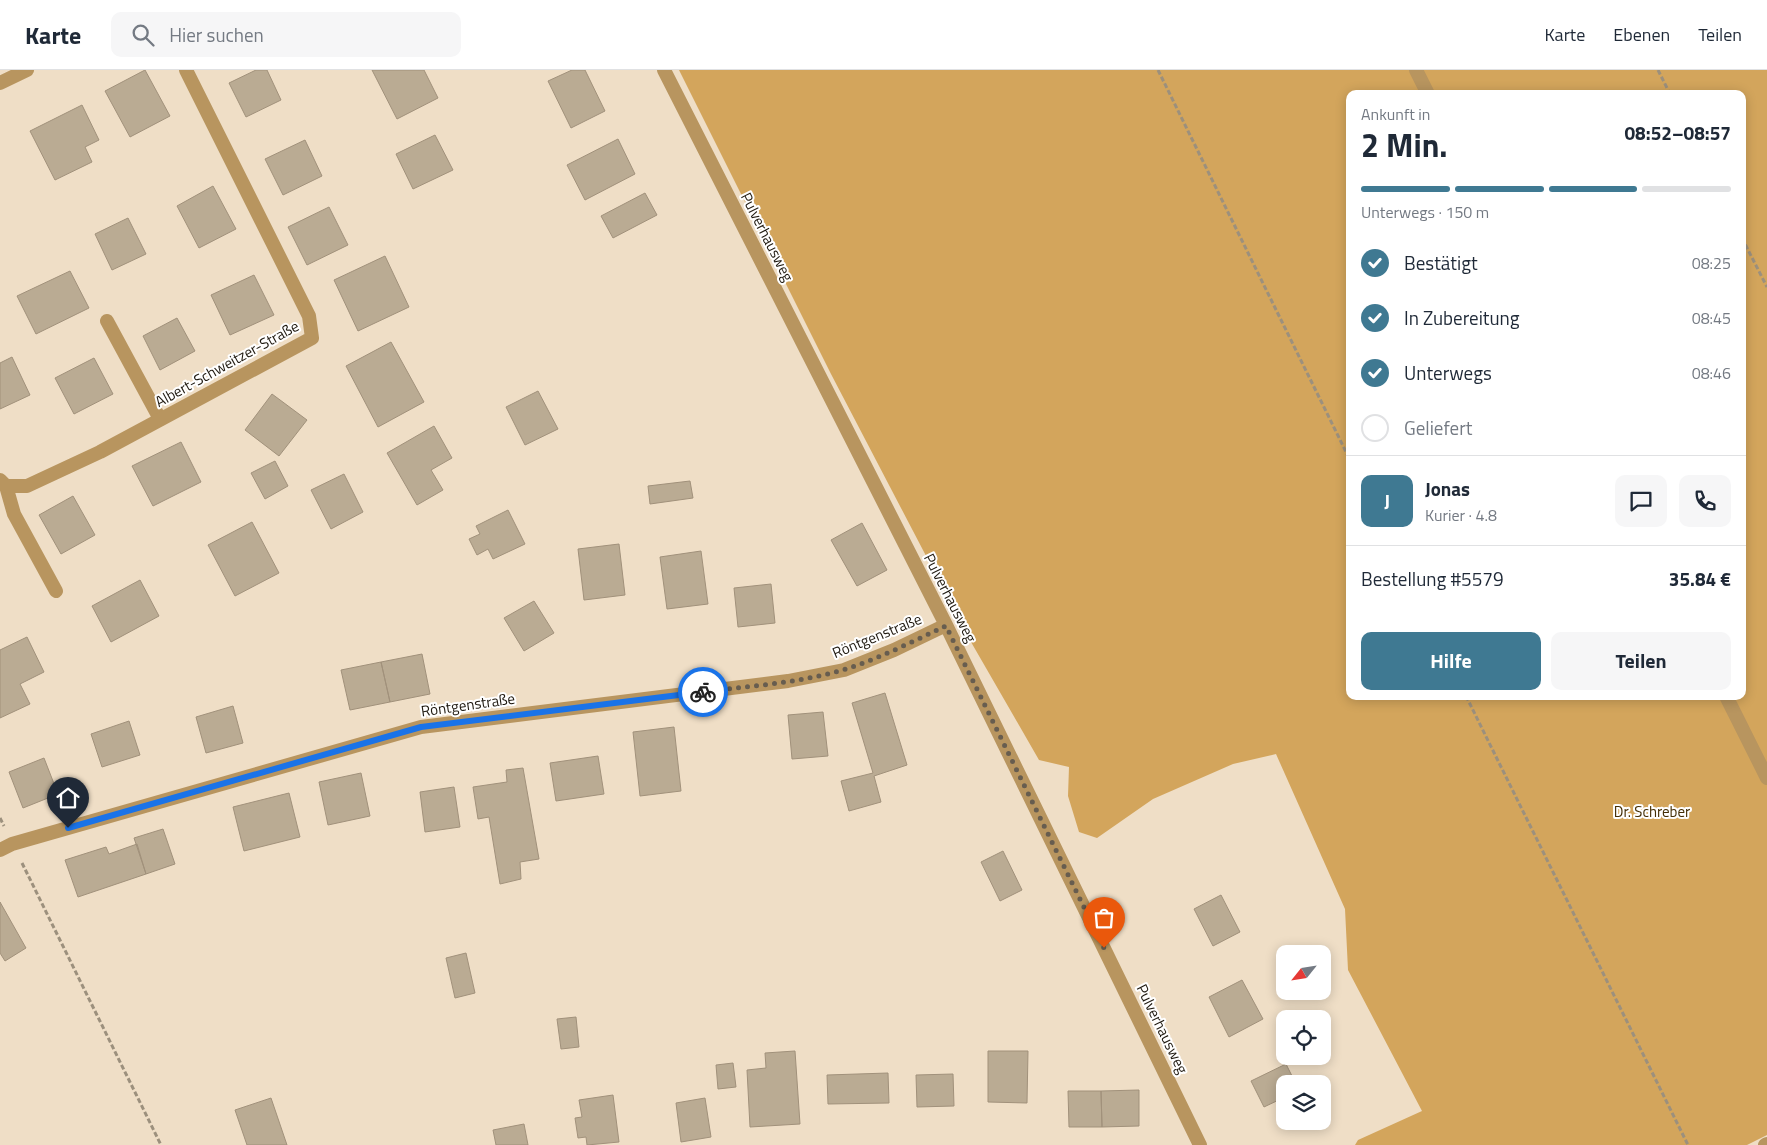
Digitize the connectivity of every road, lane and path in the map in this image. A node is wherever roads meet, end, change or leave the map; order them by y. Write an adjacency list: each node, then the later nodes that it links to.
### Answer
1 (26, 70): 7 (street)
2 (186, 70): 13 (street, Albert-Schweitzer-Straße)
3 (664, 70): 17 (street, Pulverhausweg)
4 (1158, 70): 14 (path)
5 (1416, 70): 8 (street)
6 (1658, 70): 9 (path)
7 (0, 83)
8 (1426, 90)
9 (1668, 90)
10 (1746, 246): 11 (path)
11 (1767, 287)
12 (107, 322): 13 (street)
13 (160, 419): 15 (street, Albert-Schweitzer-Straße)
14 (1346, 452)
15 (3, 483): 16 (street)
16 (56, 591)
17 (946, 626): 22 (street, Röntgenstraße); 24 (street, Pulverhausweg)
18 (1468, 700): 25 (path)
19 (1728, 700): 20 (street)
20 (1767, 778)
21 (0, 818): 22 (path)
22 (6, 847): 23 (path)
23 (162, 1145)
24 (1200, 1145)
25 (1688, 1145)

